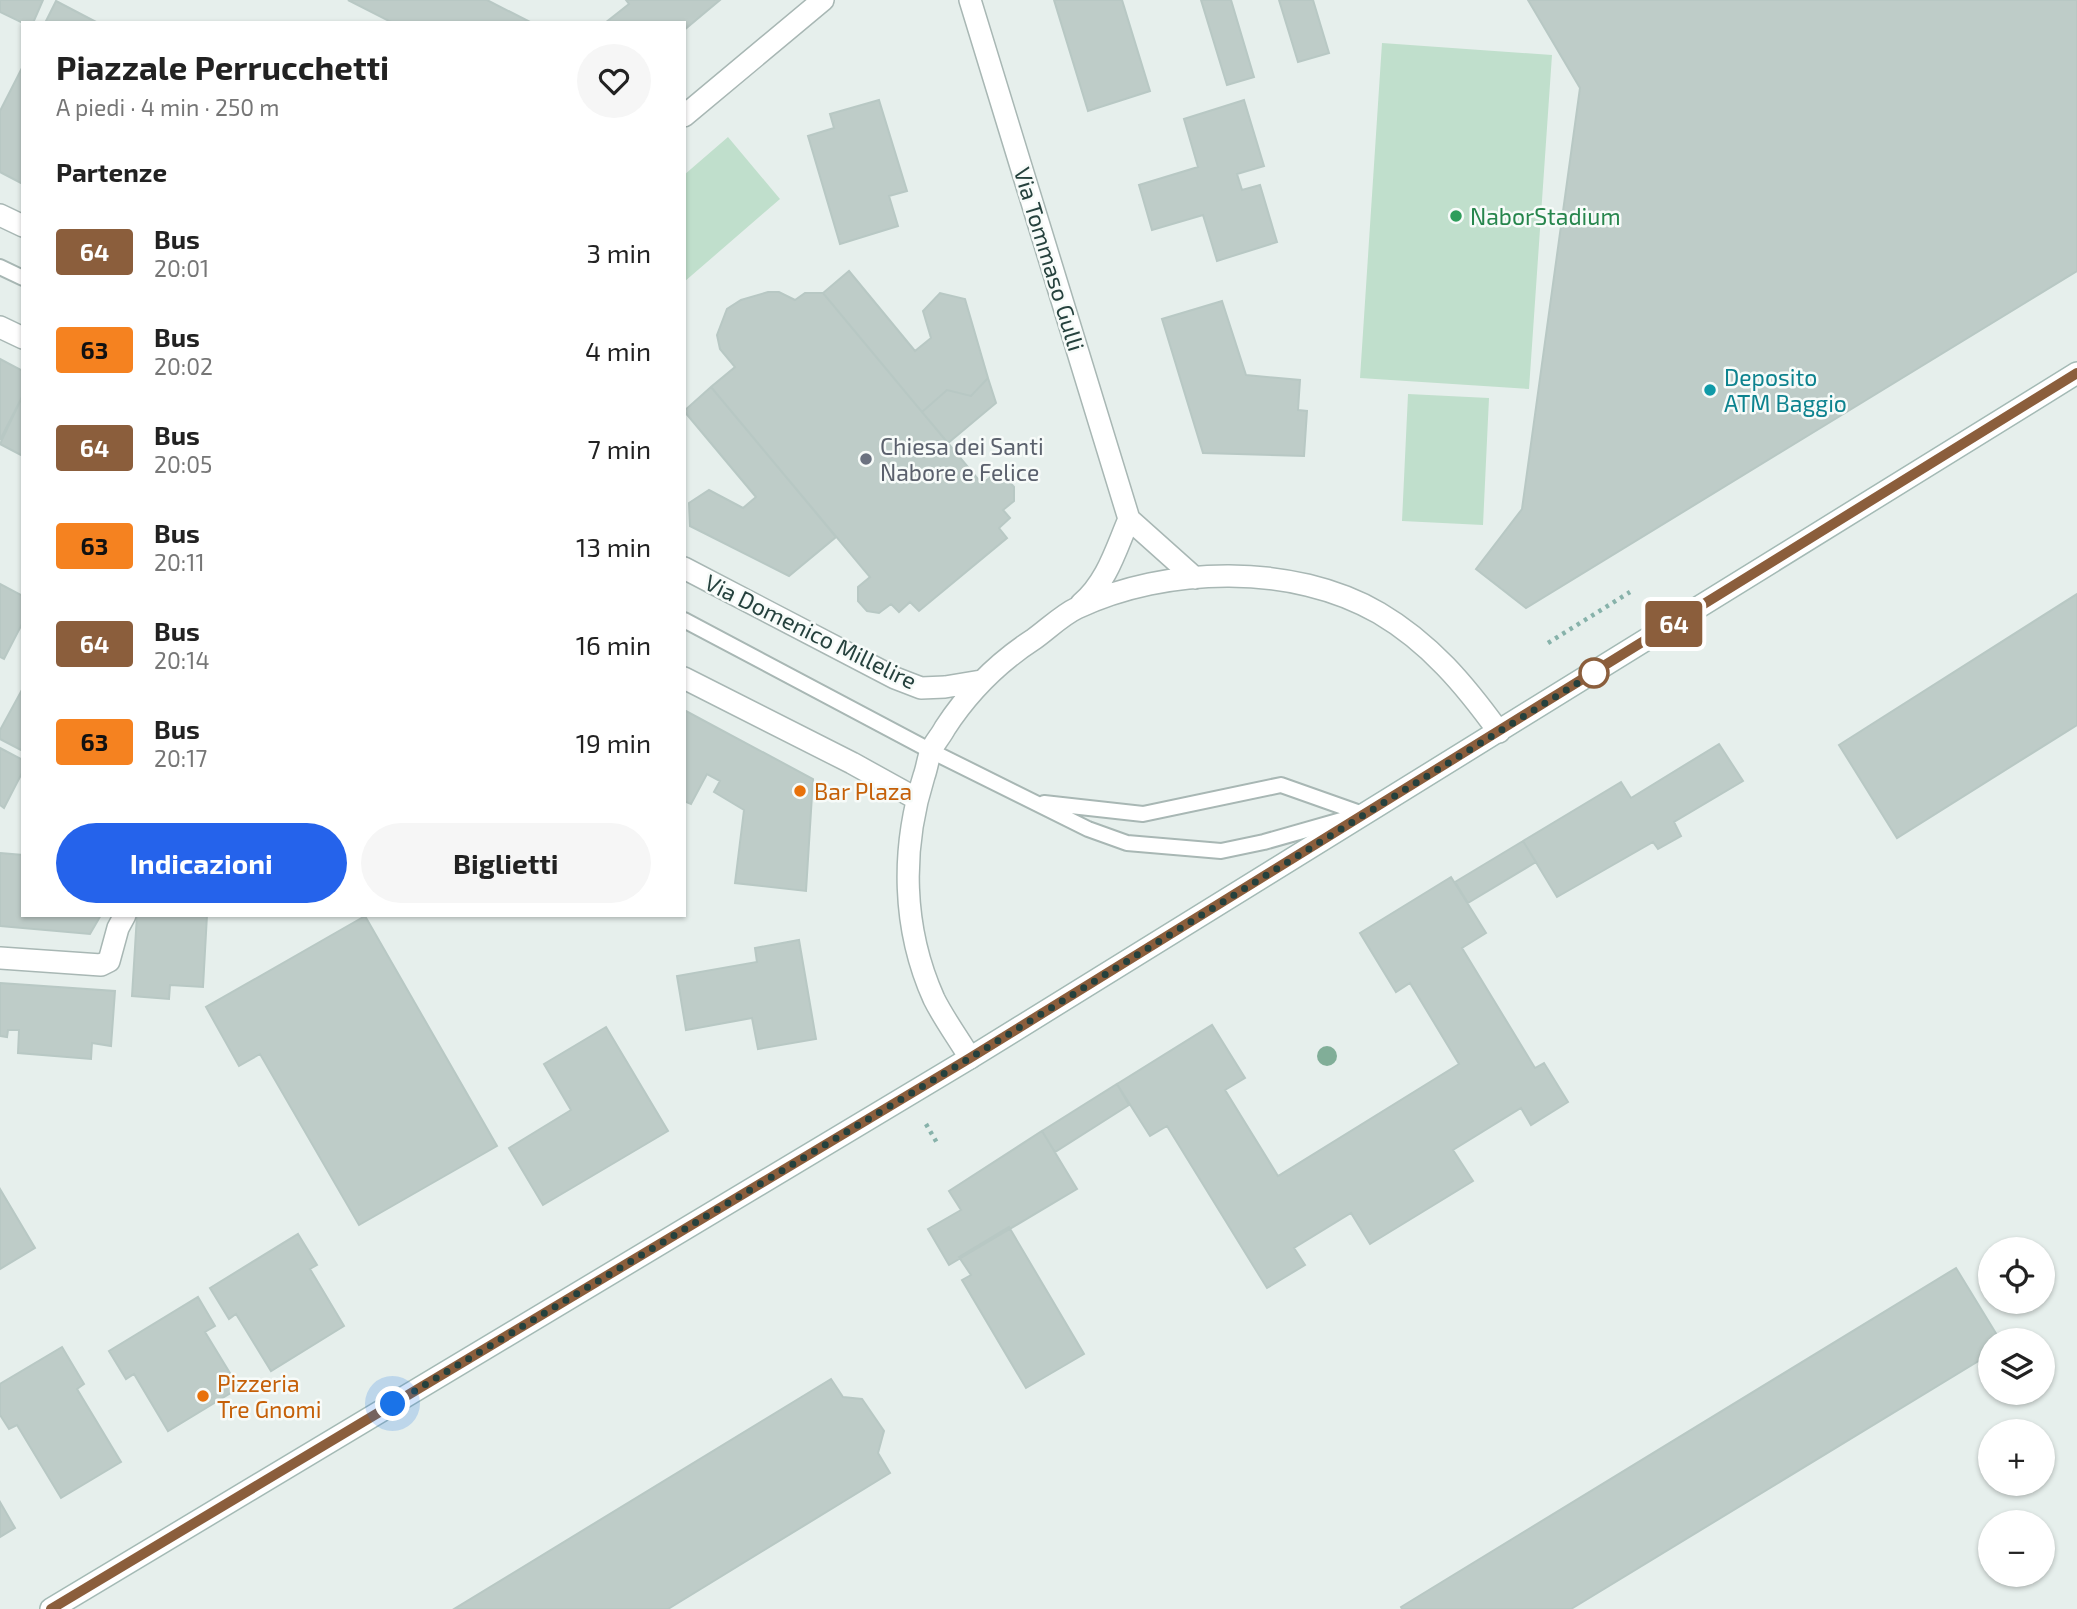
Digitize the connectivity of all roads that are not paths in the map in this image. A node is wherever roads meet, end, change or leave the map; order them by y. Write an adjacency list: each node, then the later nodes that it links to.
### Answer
1 (823, 0): 3 (street)
2 (970, 0): 9 (street, Via Tommaso Gulli)
3 (686, 114)
4 (0, 215): 5 (street)
5 (21, 225)
6 (0, 267): 7 (lane)
7 (21, 277)
8 (2077, 373): 16 (street)
9 (1129, 519): 11 (street); 12 (street)
10 (686, 569): 15 (street, Via Domenico Millelire)
11 (1195, 578): 12 (street); 16 (street)
12 (1075, 609): 15 (street)
13 (686, 621): 17 (lane, Via Domenico Millelire)
14 (686, 679): 18 (street)
15 (981, 681): 17 (street)
16 (1499, 732): 20 (street)
17 (931, 751): 18 (street); 19 (lane, Via Domenico Millelire)
18 (917, 799): 23 (street)
19 (1037, 802): 20 (lane); 20 (lane, Via Domenico Millelire)
20 (1363, 814): 23 (street)
21 (124, 917): 22 (street)
22 (0, 958)
23 (970, 1058): 24 (street)
24 (51, 1609)

